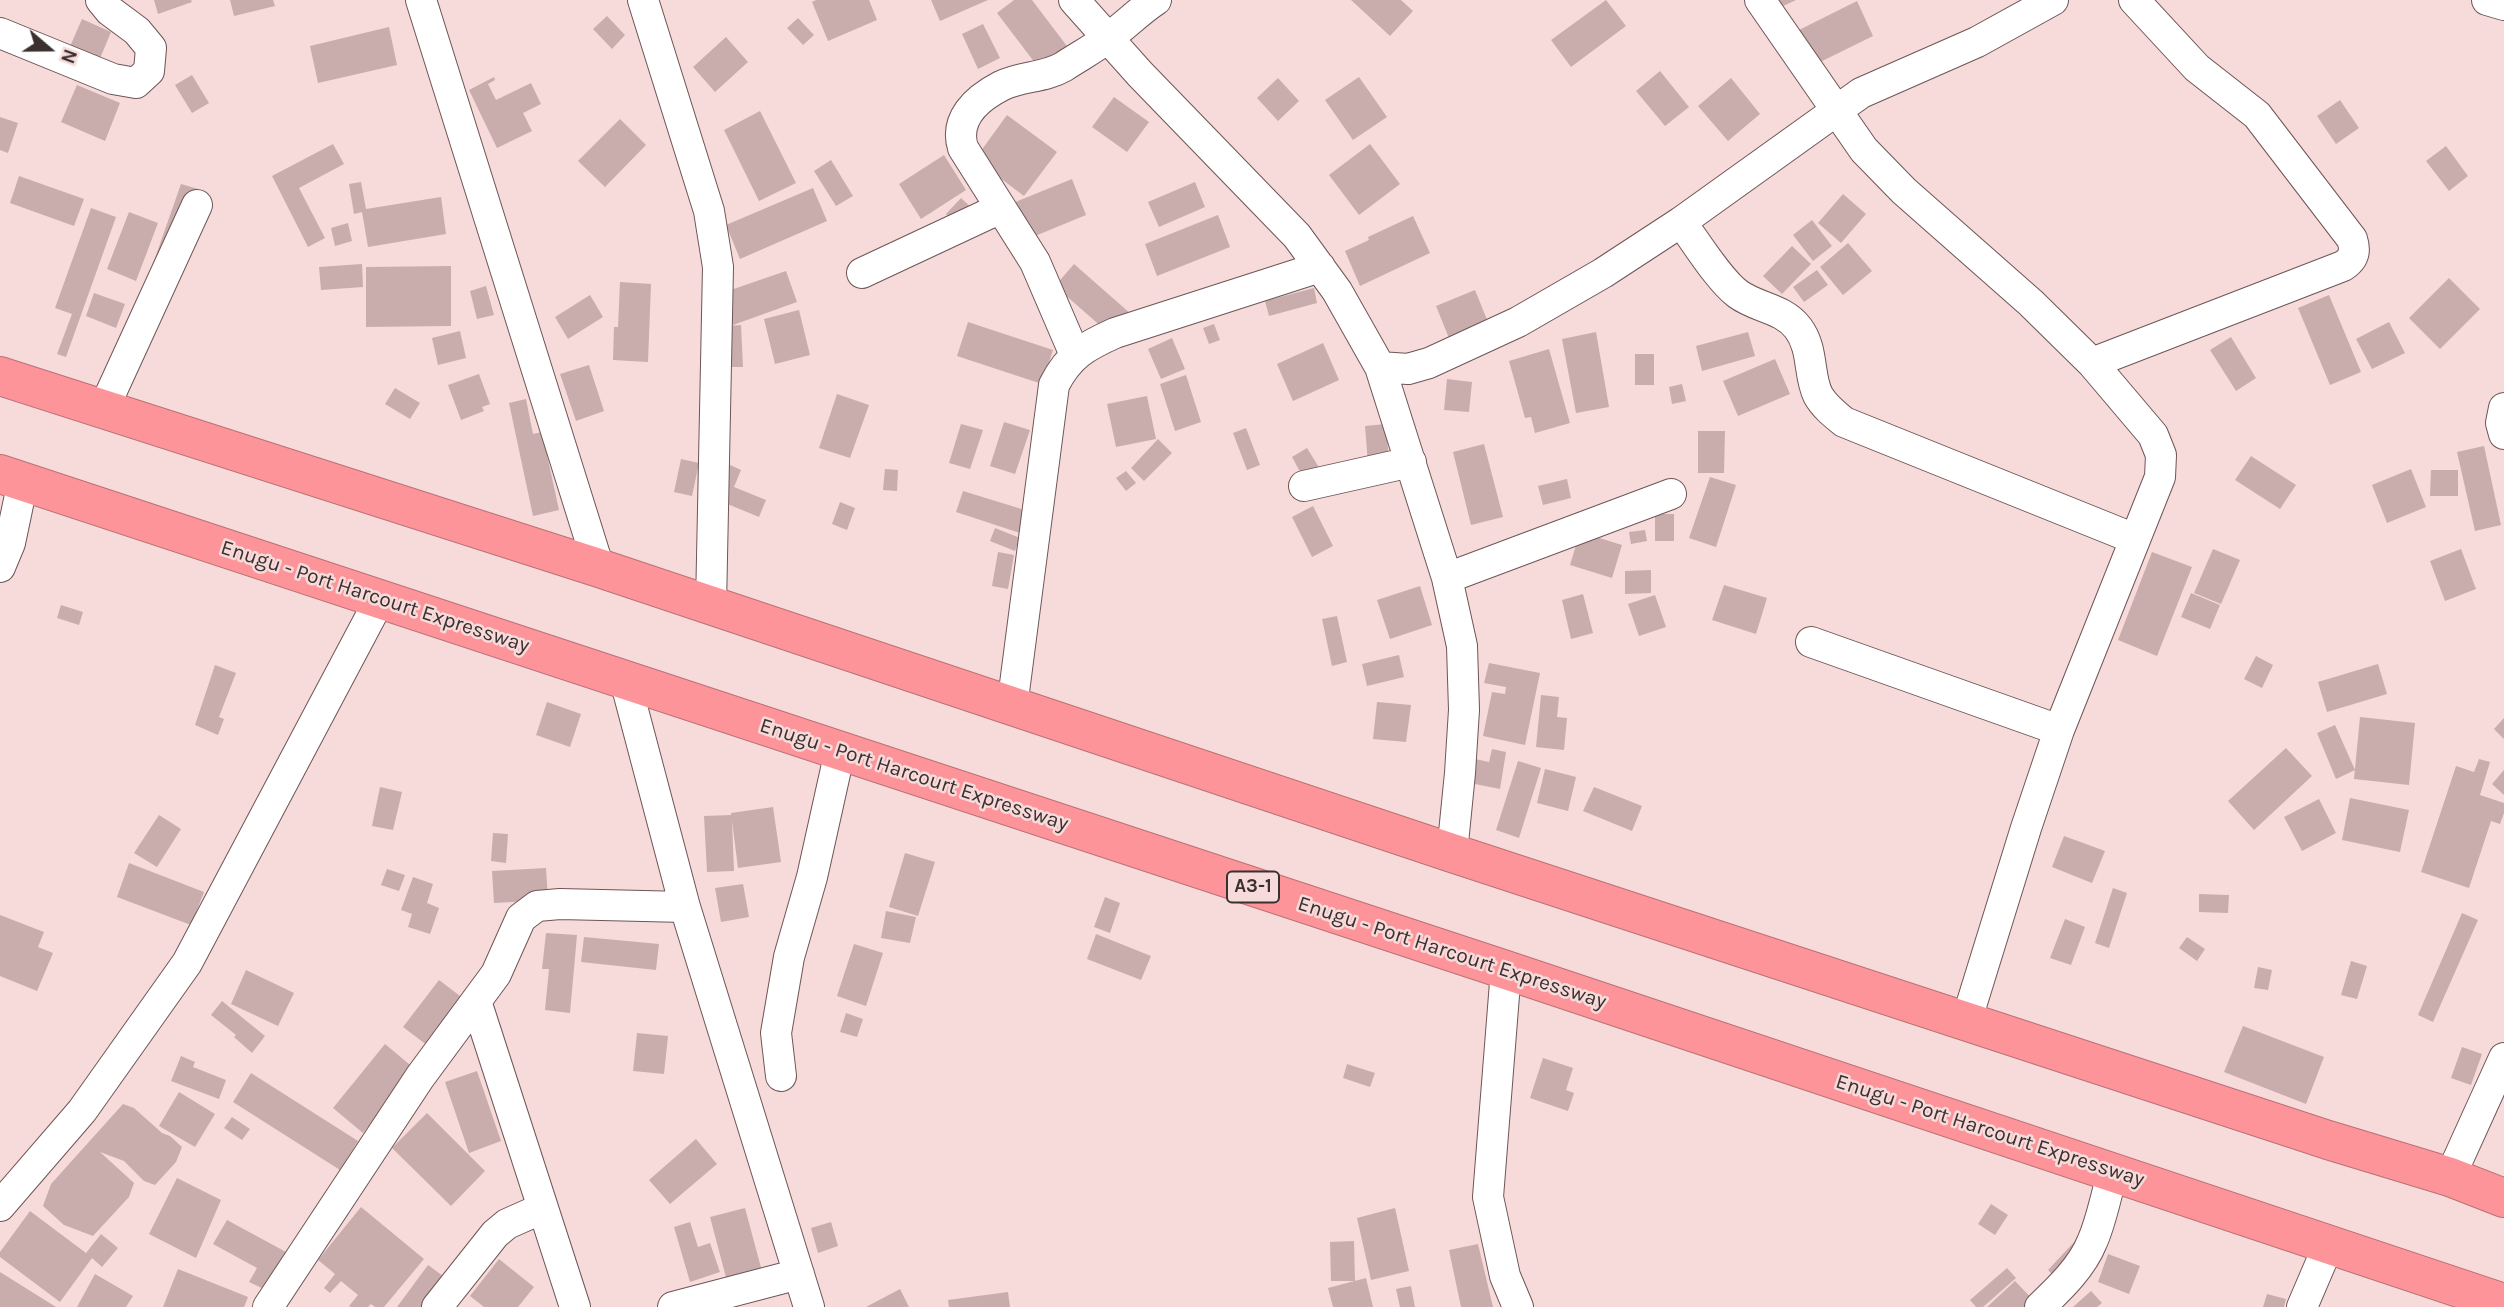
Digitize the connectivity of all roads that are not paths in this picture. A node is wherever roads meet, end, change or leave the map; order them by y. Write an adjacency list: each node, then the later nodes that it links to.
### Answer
1 (102, 0): 11 (street)
2 (421, 0): 32 (street)
3 (643, 0): 35 (street)
4 (1074, 0): 12 (street)
5 (1156, 0): 12 (street)
6 (1760, 0): 13 (street)
7 (2053, 0): 13 (street)
8 (2134, 0): 20 (street)
9 (2487, 0): 10 (street)
10 (2504, 5)
11 (0, 33)
12 (1108, 38): 15 (street); 17 (street)
13 (1835, 111): 16 (street); 20 (street)
14 (197, 205): 24 (street)
15 (1001, 208): 18 (street); 19 (street)
16 (1681, 222): 21 (street); 30 (street)
17 (1320, 267): 19 (street); 21 (street)
18 (862, 273)
19 (1075, 355): 38 (street)
20 (2092, 363): 30 (street)
21 (1380, 367): 26 (street)
22 (0, 376): 24 (highway)
23 (2504, 408): 25 (street)
24 (103, 410): 32 (highway)
25 (2504, 434)
26 (1411, 463): 28 (street); 33 (street)
27 (11, 477): 31 (street); 34 (highway, Enugu - Port Harcourt Expressway / A3-1)
28 (1304, 486)
29 (1671, 494): 33 (street)
30 (2135, 539): 39 (street)
31 (0, 567)
32 (599, 568): 35 (highway)
33 (1447, 578): 41 (street)
34 (380, 598): 37 (highway, Enugu - Port Harcourt Expressway / A3-1); 51 (street)
35 (711, 607): 38 (highway)
36 (1811, 642): 39 (street)
37 (625, 680): 40 (highway, Enugu - Port Harcourt Expressway / A3-1); 42 (street)
38 (1012, 707): 41 (highway)
39 (2059, 730): 45 (street)
40 (840, 751): 43 (highway, Enugu - Port Harcourt Expressway / A3-1); 47 (street)
41 (1452, 853): 45 (highway)
42 (684, 907): 44 (street); 54 (street)
43 (1506, 970): 48 (highway, Enugu - Port Harcourt Expressway / A3-1); 62 (street)
44 (475, 1001): 52 (street); 57 (street)
45 (1966, 1022): 49 (highway)
46 (2504, 1058): 49 (street)
47 (781, 1076)
48 (2113, 1171): 53 (highway, Enugu - Port Harcourt Expressway / A3-1); 63 (street)
49 (2450, 1177): 50 (highway)
50 (2504, 1198)
51 (0, 1206)
52 (543, 1208): 58 (street); 59 (street)
53 (2329, 1244): 55 (highway, Enugu - Port Harcourt Expressway / A3-1); 64 (street)
54 (799, 1274): 60 (street); 61 (street)
55 (2448, 1297): 56 (highway, Enugu - Port Harcourt Expressway / A3-1)
56 (2504, 1303)
57 (268, 1307)
58 (437, 1307)
59 (575, 1307)
60 (673, 1307)
61 (809, 1307)
62 (1518, 1307)
63 (2040, 1307)
64 (2302, 1307)

